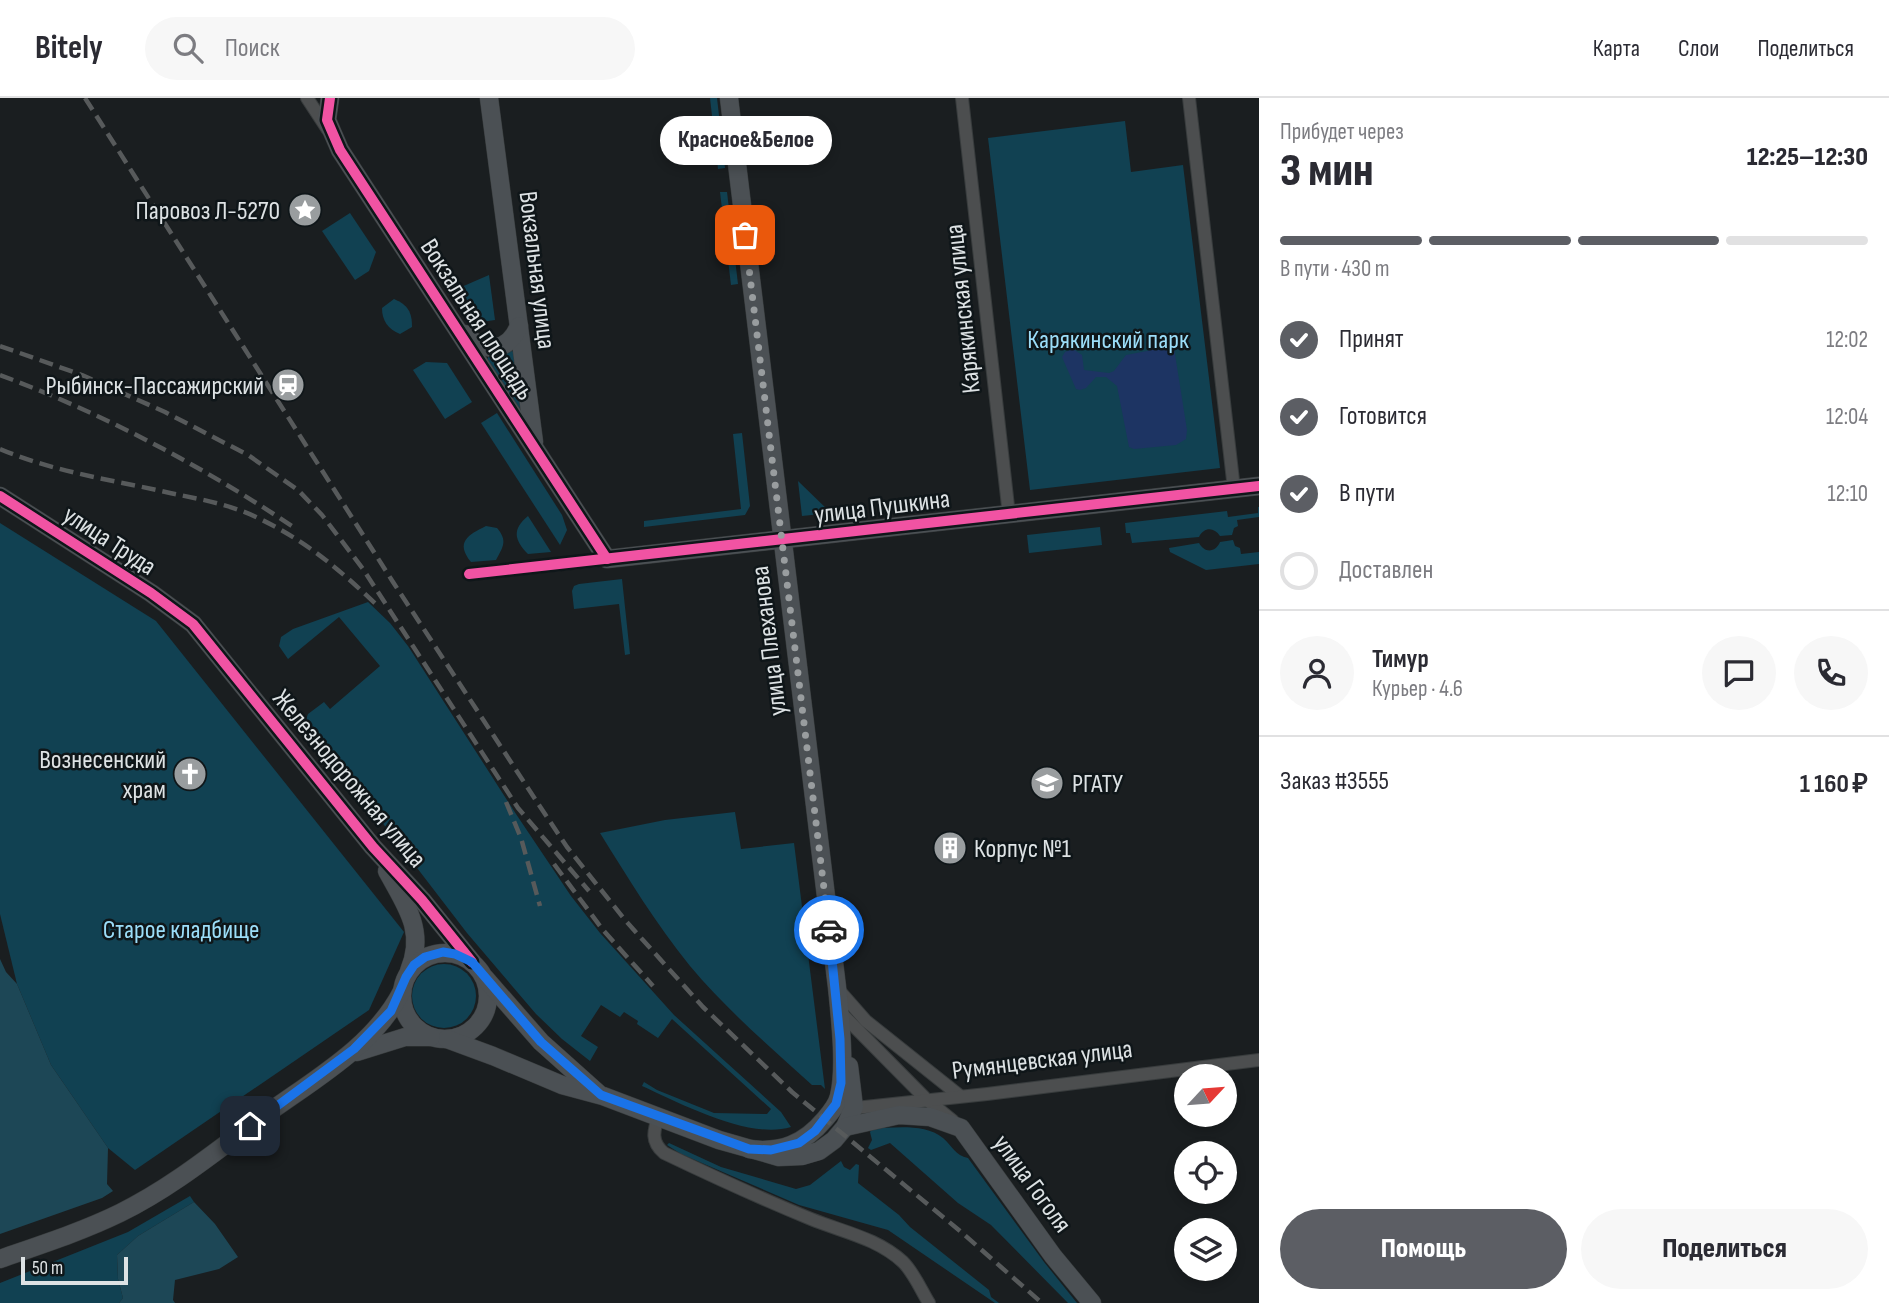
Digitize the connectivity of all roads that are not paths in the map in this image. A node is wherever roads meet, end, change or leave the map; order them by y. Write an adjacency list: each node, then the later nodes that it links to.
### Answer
1 (307, 98): 7 (street)
2 (330, 98): 7 (street, Вокзальная площадь)
3 (489, 98): 9 (street, Вокзальная улица)
4 (729, 98): 15 (street, улица Плеханова)
5 (962, 98): 14 (street, Карякинская улица)
6 (1189, 98): 12 (street)
7 (340, 150): 8 (street, Вокзальная площадь)
8 (453, 321): 9 (street); 10 (street, Вокзальная площадь)
9 (519, 326): 10 (street, Вокзальная улица)
10 (535, 449): 16 (street, Вокзальная площадь)
11 (1259, 486): 12 (street, улица Пушкина)
12 (1234, 489): 14 (street, улица Пушкина)
13 (0, 496): 18 (street, улица Труда)
14 (1009, 515): 15 (street, улица Пушкина)
15 (782, 540): 16 (street, улица Пушкина); 22 (street, улица Плеханова)
16 (607, 559): 17 (street, улица Пушкина)
17 (469, 574)
18 (193, 624): 19 (street, Железнодорожная улица)
19 (373, 847): 20 (street, Железнодорожная улица); 21 (street, Железнодорожная улица)
20 (477, 968): 21 (street); 24 (street); 27 (street, Железнодорожная улица)
21 (404, 984): 24 (street); 25 (street)
22 (837, 987): 23 (street, улица Плеханова); 28 (street)
23 (839, 1011): 29 (street, улица Гоголя); 30 (street, улица Плеханова); 31 (street, улица Плеханова)
24 (439, 1038): 25 (street); 27 (street, Железнодорожная улица)
25 (347, 1055): 36 (street)
26 (1259, 1060): 28 (street, Румянцевская улица)
27 (601, 1095): 32 (street, Железнодорожная улица)
28 (960, 1096): 29 (street, Румянцевская улица)
29 (926, 1099): 30 (street, Румянцевская улица); 34 (street, улица Гоголя)
30 (854, 1107): 31 (street, Румянцевская улица); 33 (street, Железнодорожная улица)
31 (832, 1111): 35 (street, Железнодорожная улица)
32 (659, 1116): 35 (street, Железнодорожная улица); 37 (street)
33 (845, 1127): 34 (street, Румянцевская улица); 35 (street, Железнодорожная улица)
34 (961, 1128): 38 (street, улица Гоголя)
35 (749, 1149)
36 (0, 1259)
37 (929, 1303)
38 (1092, 1303)

